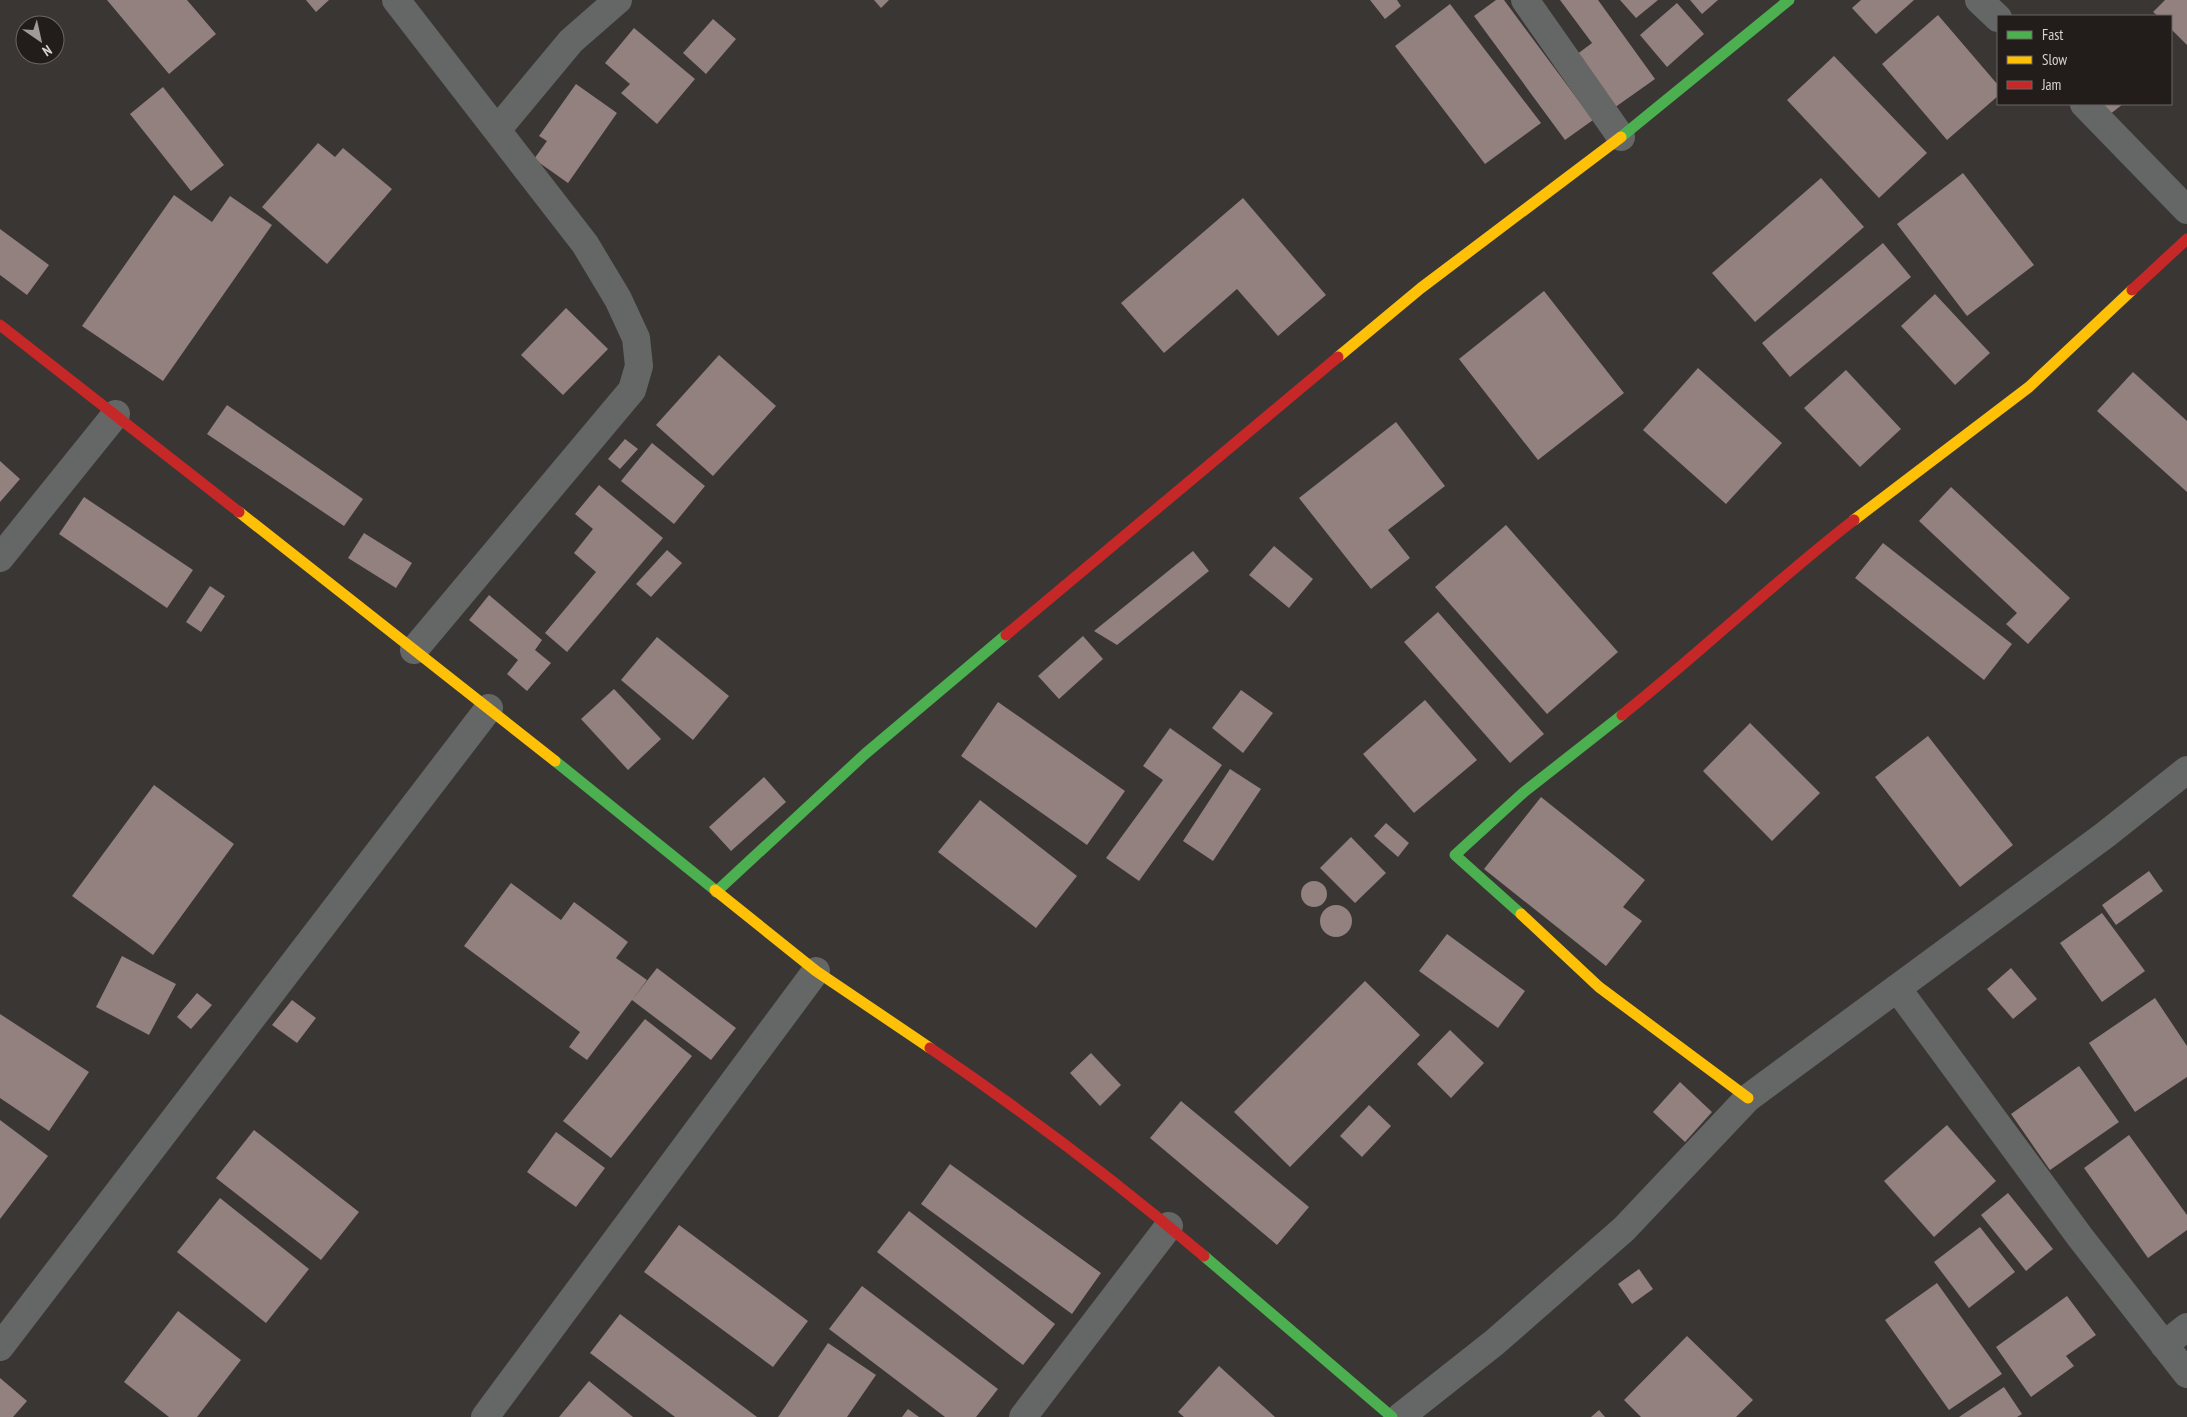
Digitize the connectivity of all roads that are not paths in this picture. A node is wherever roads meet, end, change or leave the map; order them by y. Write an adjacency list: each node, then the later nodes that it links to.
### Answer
1 (396, 0): 8 (street)
2 (618, 0): 8 (street)
3 (1525, 0): 9 (street)
4 (1789, 0): 9 (street)
5 (1979, 0): 6 (street)
6 (1997, 17)
7 (2085, 105): 10 (street)
8 (497, 130): 15 (street)
9 (1621, 137): 18 (street)
10 (2187, 210)
11 (2187, 239): 21 (street)
12 (0, 325): 13 (street)
13 (116, 414): 14 (street); 15 (street)
14 (0, 558)
15 (414, 650): 16 (street)
16 (489, 708): 18 (street); 25 (street)
17 (2187, 770): 20 (street)
18 (716, 892): 19 (street)
19 (816, 971): 22 (street); 27 (street)
20 (1897, 988): 21 (street); 24 (street)
21 (1748, 1098): 30 (street)
22 (1169, 1226): 28 (street); 29 (street)
23 (2187, 1327): 24 (street)
24 (2164, 1345): 26 (street)
25 (0, 1347)
26 (2187, 1374)
27 (485, 1417)
28 (1022, 1417)
29 (1392, 1417)
30 (1400, 1417)

